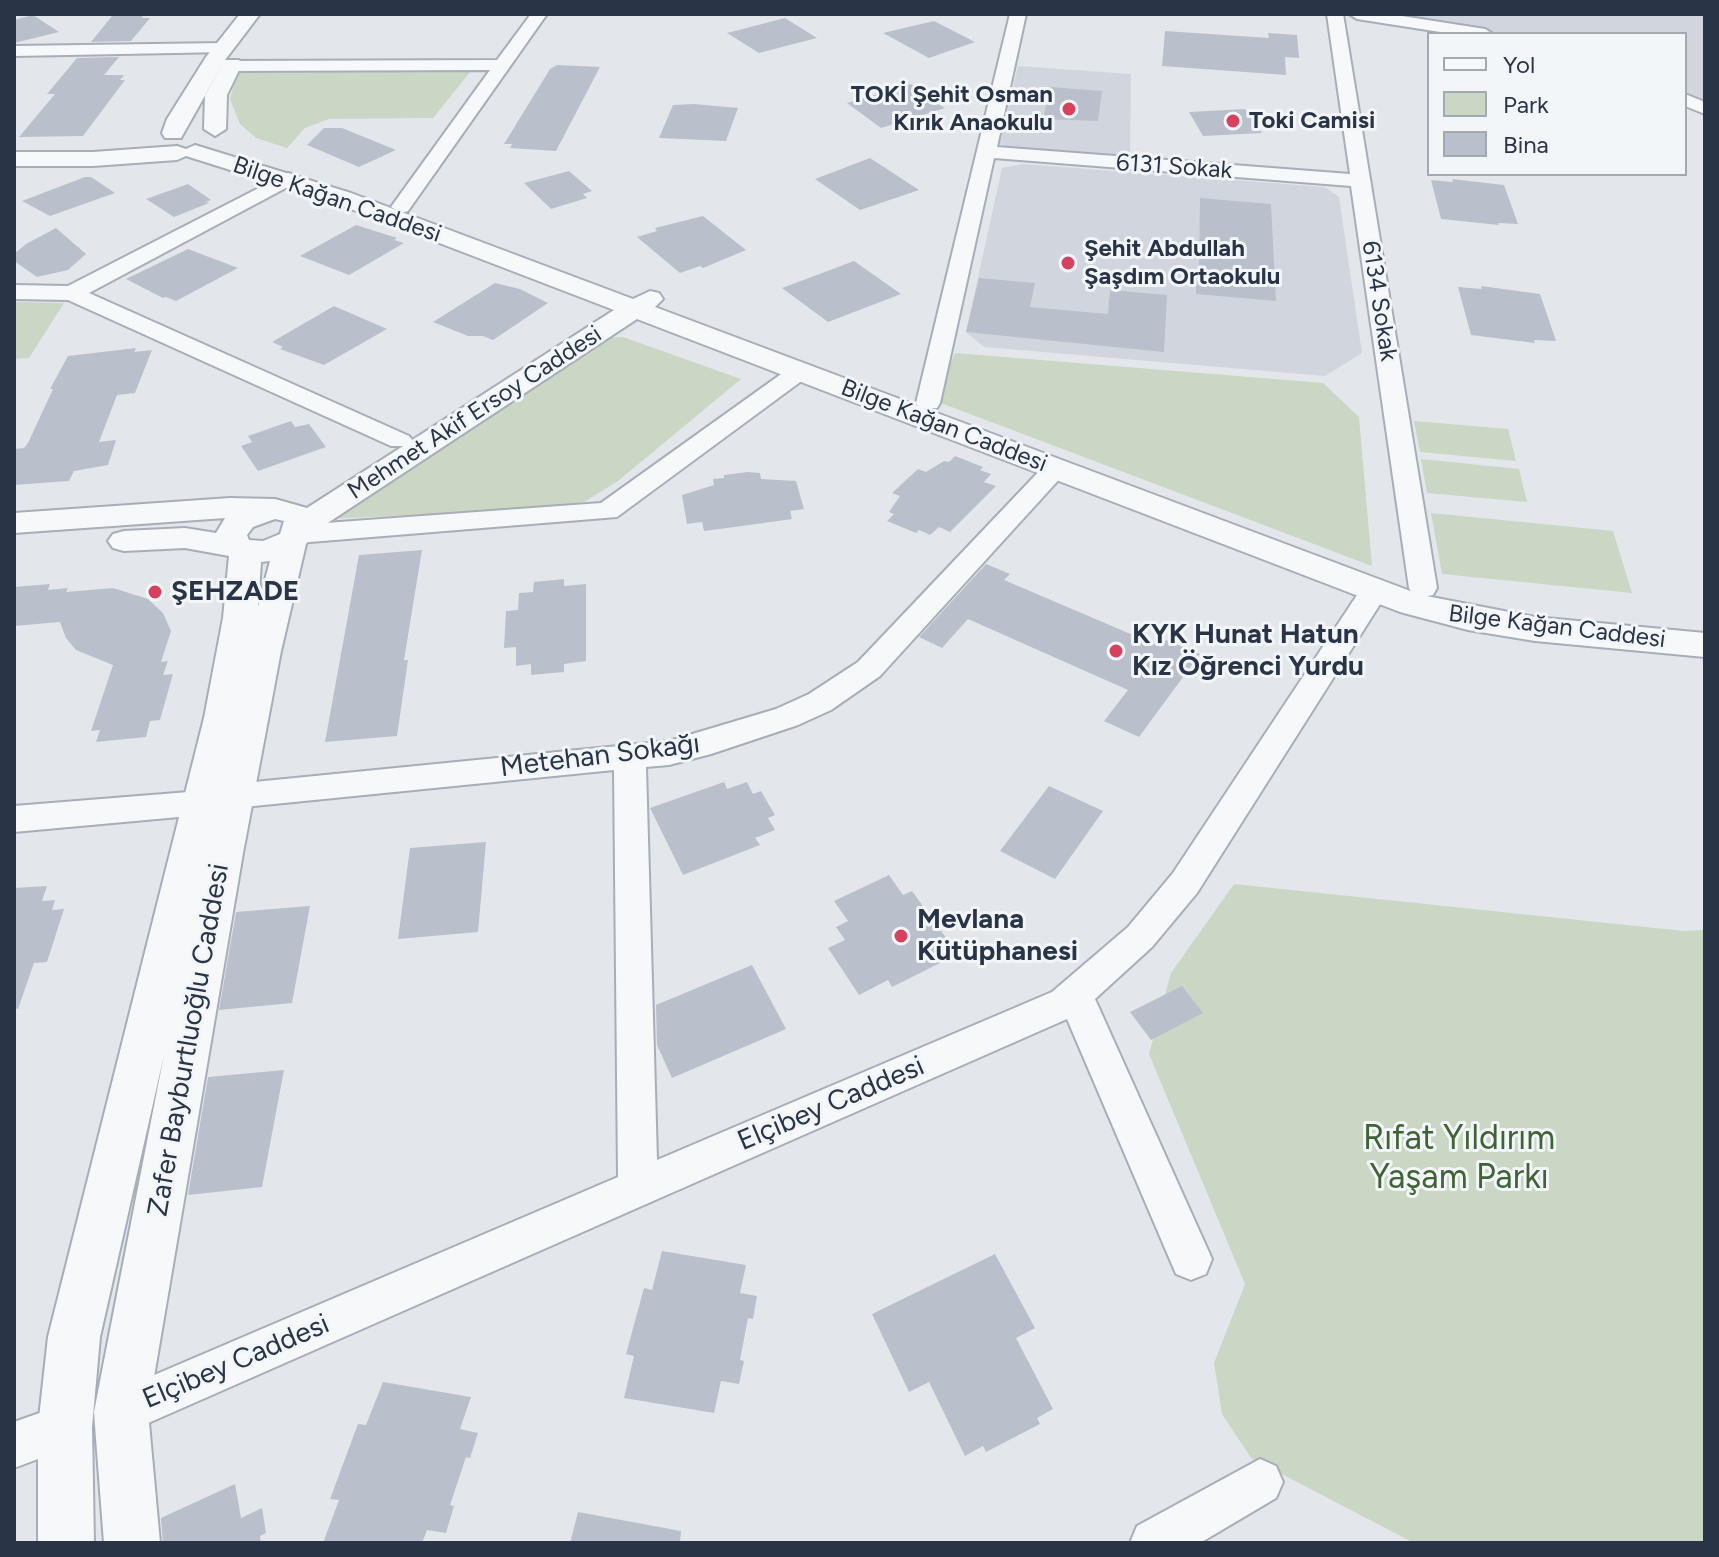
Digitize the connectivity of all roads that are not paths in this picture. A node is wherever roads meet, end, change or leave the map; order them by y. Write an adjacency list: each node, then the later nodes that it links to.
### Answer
1 (250, 14): 9 (street)
2 (267, 14): 9 (street)
3 (539, 14): 10 (street)
4 (1018, 14): 16 (street)
5 (1335, 14): 19 (street, 6134 Sokak)
6 (1357, 14): 7 (street)
7 (1472, 32)
8 (14, 51): 9 (street)
9 (227, 57): 10 (street); 13 (street); 14 (street)
10 (503, 65): 20 (street)
11 (1687, 100): 12 (street)
12 (1705, 109)
13 (219, 132): 14 (street); 20 (street, Bilge Kağan Caddesi)
14 (178, 144): 15 (street); 17 (street); 18 (street, Bilge Kağan Caddesi)
15 (14, 152)
16 (986, 152): 19 (street, 6131 Sokak); 25 (street)
17 (14, 159)
18 (288, 179): 22 (street); 23 (street, Bilge Kağan Caddesi)
19 (1361, 181): 32 (street, 6134 Sokak)
20 (401, 207): 23 (street, Bilge Kağan Caddesi)
21 (14, 292): 22 (street)
22 (72, 293): 26 (street)
23 (632, 300): 24 (street, Bilge Kağan Caddesi); 25 (street, Bilge Kağan Caddesi); 26 (street, Mehmet Akif Ersoy Caddesi); 29 (street, Mehmet Akif Ersoy Caddesi)
24 (799, 372): 27 (street, Bilge Kağan Caddesi); 29 (street)
25 (928, 403): 32 (street, Bilge Kağan Caddesi)
26 (400, 441): 29 (street, Mehmet Akif Ersoy Caddesi)
27 (1055, 469): 33 (street, Bilge Kağan Caddesi); 36 (street, Metehan Sokağı)
28 (14, 523): 29 (street, Mehmet Akif Ersoy Caddesi)
29 (286, 524): 31 (street); 37 (street, Zafer Bayburtluoğlu Caddesi)
30 (14, 549): 31 (street)
31 (241, 549): 37 (street, Zafer Bayburtluoğlu Caddesi)
32 (1423, 588): 34 (street, Bilge Kağan Caddesi)
33 (1375, 590): 35 (street, Bilge Kağan Caddesi); 39 (street, Elçibey Caddesi)
34 (1705, 626)
35 (1705, 645)
36 (630, 756): 37 (street, Metehan Sokağı); 40 (street)
37 (218, 799): 38 (street, Metehan Sokağı); 42 (street, Zafer Bayburtluoğlu Caddesi); 43 (street, Zafer Bayburtluoğlu Caddesi)
38 (14, 819)
39 (1075, 995): 40 (street, Elçibey Caddesi); 41 (street)
40 (638, 1188): 42 (street, Elçibey Caddesi)
41 (1191, 1259)
42 (121, 1412): 47 (street, Zafer Bayburtluoğlu Caddesi)
43 (65, 1427): 44 (street); 46 (street, Zafer Bayburtluoğlu Caddesi)
44 (14, 1445)
45 (1260, 1482): 48 (street)
46 (66, 1543)
47 (132, 1543)
48 (1154, 1543)

